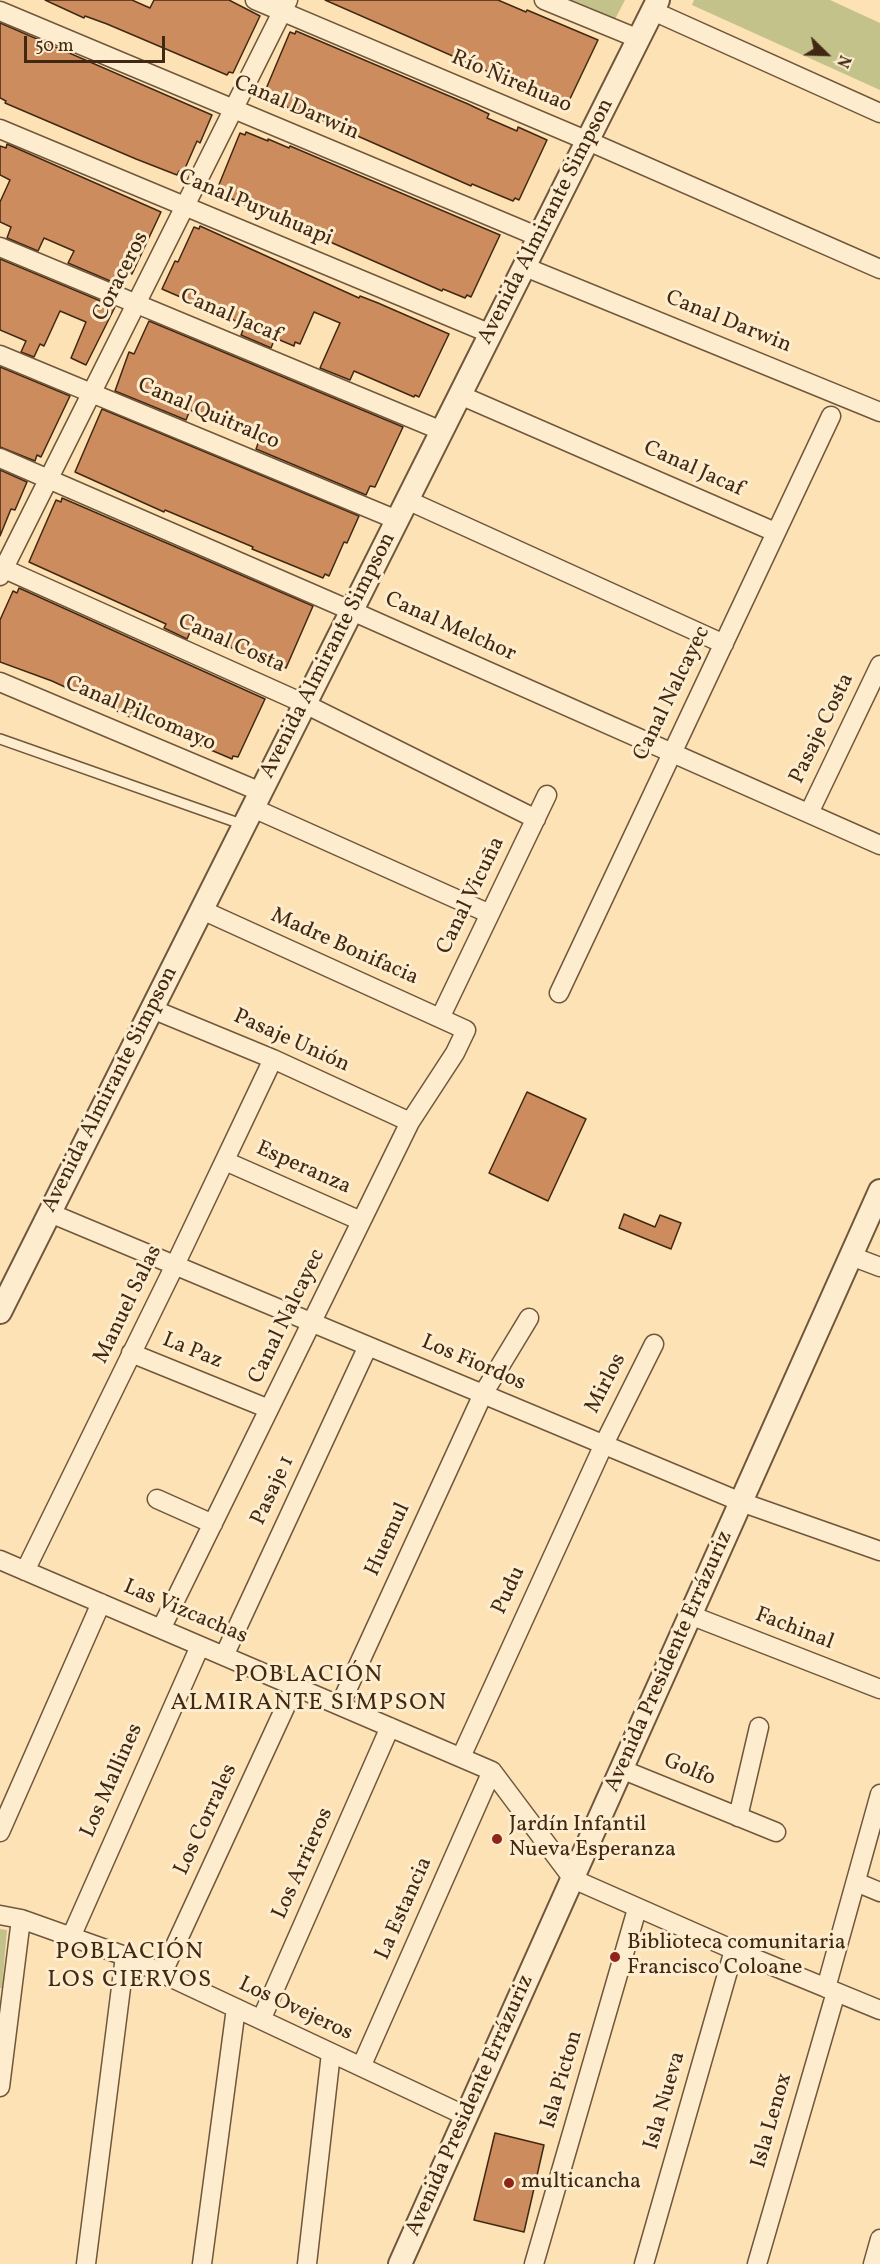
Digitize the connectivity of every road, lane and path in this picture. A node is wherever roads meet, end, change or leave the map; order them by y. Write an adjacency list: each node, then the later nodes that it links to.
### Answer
1 (255, 0): 3 (street, Río Ñirehuao)
2 (544, 0): 6 (street)
3 (285, 6): 7 (street, Coraceros); 10 (street, Río Ñirehuao)
4 (656, 6): 6 (street, Avenida Almirante Simpson); 8 (street)
5 (0, 11): 7 (street, Canal Darwin)
6 (639, 39): 10 (street, Avenida Almirante Simpson)
7 (233, 109): 11 (street, Coraceros); 12 (street, Canal Darwin)
8 (880, 113)
9 (0, 129): 11 (street, Canal Puyuhuapi)
10 (588, 141): 12 (street, Avenida Almirante Simpson); 15 (street, Río Ñirehuao)
11 (184, 206): 16 (street, Coraceros); 17 (street, Canal Puyuhuapi)
12 (539, 237): 14 (street, Avenida Almirante Simpson)
13 (0, 247): 16 (street, Canal Jacaf)
14 (525, 267): 17 (street, Avenida Almirante Simpson); 21 (street, Canal Darwin)
15 (880, 269)
16 (136, 303): 19 (street, Coraceros); 23 (street, Canal Jacaf)
17 (491, 334): 20 (street, Avenida Almirante Simpson)
18 (0, 355): 19 (street, Canal Quitralco)
19 (92, 392): 25 (street, Coraceros); 26 (street, Canal Quitralco)
20 (460, 395): 23 (street, Avenida Almirante Simpson); 27 (street, Canal Jacaf)
21 (880, 411)
22 (831, 416): 27 (street, Canal Nalcayec)
23 (442, 431): 26 (street, Avenida Almirante Simpson)
24 (0, 458): 25 (street, Canal Melchor)
25 (49, 478): 28 (street, Coraceros); 29 (street, Canal Melchor)
26 (402, 510): 29 (street, Avenida Almirante Simpson); 30 (street, Canal Quitralco)
27 (775, 532): 30 (street, Canal Nalcayec)
28 (1, 571): 33 (street, Canal Costa)
29 (352, 610): 33 (street, Avenida Almirante Simpson); 35 (street, Canal Melchor)
30 (724, 644): 35 (street, Canal Nalcayec)
31 (880, 665): 38 (street, Pasaje Costa)
32 (0, 682): 37 (street, Canal Pilcomayo)
33 (305, 704): 37 (street, Avenida Almirante Simpson); 39 (street, Canal Costa)
34 (0, 739): 37 (lane)
35 (671, 751): 38 (street, Canal Melchor); 43 (street, Canal Nalcayec)
36 (547, 795): 39 (street, Canal Vicuña)
37 (253, 808): 41 (street, Avenida Almirante Simpson); 42 (street, Canal Pilcomayo)
38 (809, 813): 40 (street, Canal Melchor)
39 (536, 819): 42 (street, Canal Vicuña)
40 (880, 845)
41 (202, 910): 44 (street, Avenida Almirante Simpson); 45 (street, Madre Bonifacia)
42 (490, 914): 45 (street, Canal Vicuña)
43 (559, 993)
44 (152, 1009): 47 (street, Pasaje Unión); 51 (street, Avenida Almirante Simpson)
45 (440, 1018): 46 (street, Madre Bonifacia)
46 (466, 1030): 48 (street, Canal Nalcayec)
47 (273, 1059): 48 (street, Pasaje Unión); 49 (street, Manuel Salas)
48 (410, 1122): 52 (street, Canal Nalcayec)
49 (225, 1161): 52 (street, Esperanza); 54 (street, Manuel Salas)
50 (880, 1191): 53 (street, Avenida Presidente Errázuriz)
51 (50, 1213): 54 (street, Los Fiordos); 56 (street, Avenida Almirante Simpson)
52 (361, 1221): 58 (street, Canal Nalcayec)
53 (851, 1256): 55 (street); 66 (street, Avenida Presidente Errázuriz)
54 (175, 1265): 58 (street, Los Fiordos); 61 (street, Manuel Salas)
55 (880, 1267)
56 (0, 1312)
57 (529, 1318): 62 (street, Huemul)
58 (312, 1322): 60 (street, Los Fiordos); 63 (street, Canal Nalcayec)
59 (654, 1344): 64 (street, Mirlos)
60 (368, 1346): 62 (street, Los Fiordos); 75 (street, Pasaje 1)
61 (131, 1353): 63 (street, La Paz); 70 (street, Manuel Salas)
62 (483, 1394): 64 (street, Los Fiordos); 78 (street, Huemul)
63 (269, 1409): 67 (street, Canal Nalcayec)
64 (603, 1444): 66 (street, Los Fiordos); 81 (street, Pudu)
65 (157, 1499): 67 (street)
66 (741, 1502): 68 (street, Los Fiordos); 72 (street, Avenida Presidente Errázuriz)
67 (213, 1524): 73 (street, Canal Nalcayec)
68 (880, 1551)
69 (2, 1566): 70 (street, Las Vizcachas)
70 (25, 1571): 71 (street, Las Vizcachas)
71 (101, 1603): 73 (street, Las Vizcachas); 86 (street)
72 (690, 1615): 77 (street, Fachinal); 82 (street, Avenida Presidente Errázuriz)
73 (161, 1629): 74 (street, Las Vizcachas)
74 (200, 1646): 75 (street, Las Vizcachas); 94 (street, Los Mallines)
75 (224, 1656): 76 (street, Las Vizcachas)
76 (295, 1686): 78 (street, Las Vizcachas); 97 (street, Los Corrales)
77 (880, 1689)
78 (340, 1705): 80 (street, Las Vizcachas)
79 (759, 1726): 85 (street, Golfo)
80 (390, 1727): 81 (street, Las Vizcachas); 101 (street, Los Arrieros)
81 (460, 1757): 83 (street, Las Vizcachas)
82 (621, 1769): 85 (street, Golfo); 88 (street, Avenida Presidente Errázuriz)
83 (492, 1771): 88 (street, Las Vizcachas); 103 (street, La Estancia)
84 (880, 1794): 89 (street, Isla Lenox)
85 (738, 1816): 87 (street, Golfo)
86 (0, 1832)
87 (776, 1833)
88 (573, 1879): 91 (street); 105 (street, Avenida Presidente Errázuriz)
89 (856, 1882): 90 (street); 98 (street, Isla Lenox)
90 (880, 1892)
91 (637, 1909): 95 (street); 111 (street, Isla Picton)
92 (0, 1915): 93 (street, Los Ovejeros)
93 (21, 1919): 94 (street, Los Ovejeros); 104 (street)
94 (71, 1937): 96 (street, Los Ovejeros)
95 (734, 1950): 98 (street); 112 (street, Isla Nueva)
96 (125, 1956): 97 (street, Los Ovejeros); 107 (street)
97 (162, 1974): 99 (street, Los Ovejeros)
98 (831, 1990): 100 (street); 113 (street, Isla Lenox)
99 (236, 2008): 101 (street, Los Ovejeros); 108 (street)
100 (880, 2010)
101 (261, 2020): 102 (street, Los Ovejeros)
102 (332, 2053): 103 (street, Los Ovejeros); 109 (street)
103 (361, 2067): 105 (street, Los Ovejeros)
104 (0, 2087)
105 (466, 2116): 110 (street, Avenida Presidente Errázuriz)
106 (880, 2239): 114 (street)
107 (86, 2264)
108 (202, 2264)
109 (307, 2264)
110 (400, 2264)
111 (534, 2264)
112 (644, 2264)
113 (757, 2264)
114 (873, 2264)

